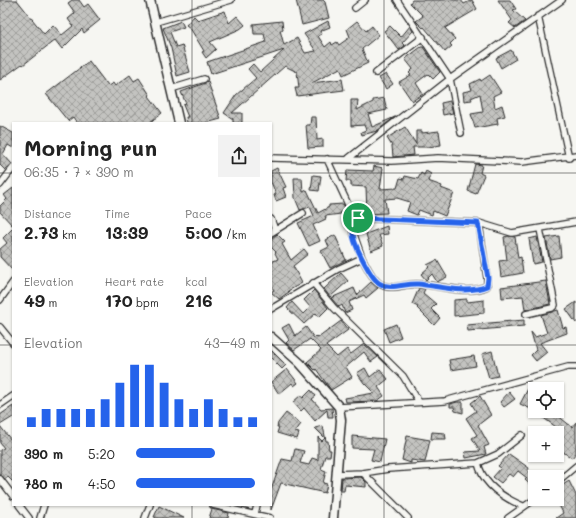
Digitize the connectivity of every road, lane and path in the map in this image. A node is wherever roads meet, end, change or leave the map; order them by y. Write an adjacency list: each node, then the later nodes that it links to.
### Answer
1 (150, 0): 8 (street)
2 (231, 0): 8 (street)
3 (365, 0): 6 (street)
4 (397, 0): 9 (street)
5 (562, 0): 7 (street)
6 (355, 8)
7 (538, 16): 12 (street); 19 (street)
8 (156, 22): 13 (street)
9 (423, 37): 10 (street); 12 (street)
10 (376, 73)
11 (204, 79): 13 (street)
12 (450, 79): 15 (street); 18 (street)
13 (171, 89): 14 (street)
14 (179, 122)
15 (461, 133)
16 (576, 155): 19 (street)
17 (272, 158): 20 (street)
18 (349, 158): 19 (street); 20 (street)
19 (569, 158)
20 (326, 159): 24 (street)
21 (12, 169): 22 (street)
22 (0, 185)
23 (303, 213): 28 (street)
24 (358, 218): 26 (street); 29 (street)
25 (576, 222): 27 (street)
26 (478, 223): 27 (street); 29 (street)
27 (540, 229): 34 (street)
28 (273, 231)
29 (362, 258): 31 (street)
30 (12, 283): 32 (street)
31 (313, 283): 33 (street); 40 (street)
32 (0, 300)
33 (272, 308)
34 (526, 314)
35 (0, 327): 37 (street)
36 (272, 338): 42 (street)
37 (12, 342)
38 (576, 367): 40 (street)
39 (12, 397): 41 (street)
40 (419, 402): 42 (street)
41 (0, 405)
42 (339, 407): 47 (street)
43 (522, 435): 44 (street)
44 (478, 463): 46 (street); 57 (street)
45 (576, 466): 48 (street)
46 (363, 473): 47 (street); 64 (street)
47 (336, 474): 63 (street)
48 (564, 476)
49 (0, 479): 50 (street)
50 (12, 495)
51 (528, 503): 57 (street)
52 (20, 506): 59 (street)
53 (44, 506): 60 (street)
54 (150, 506): 61 (street)
55 (219, 506): 58 (street)
56 (257, 506): 58 (street)
57 (523, 506): 65 (street)
58 (255, 514): 62 (street)
59 (29, 518)
60 (40, 518)
61 (145, 518)
62 (270, 518)
63 (333, 518)
64 (408, 518)
65 (508, 518)

